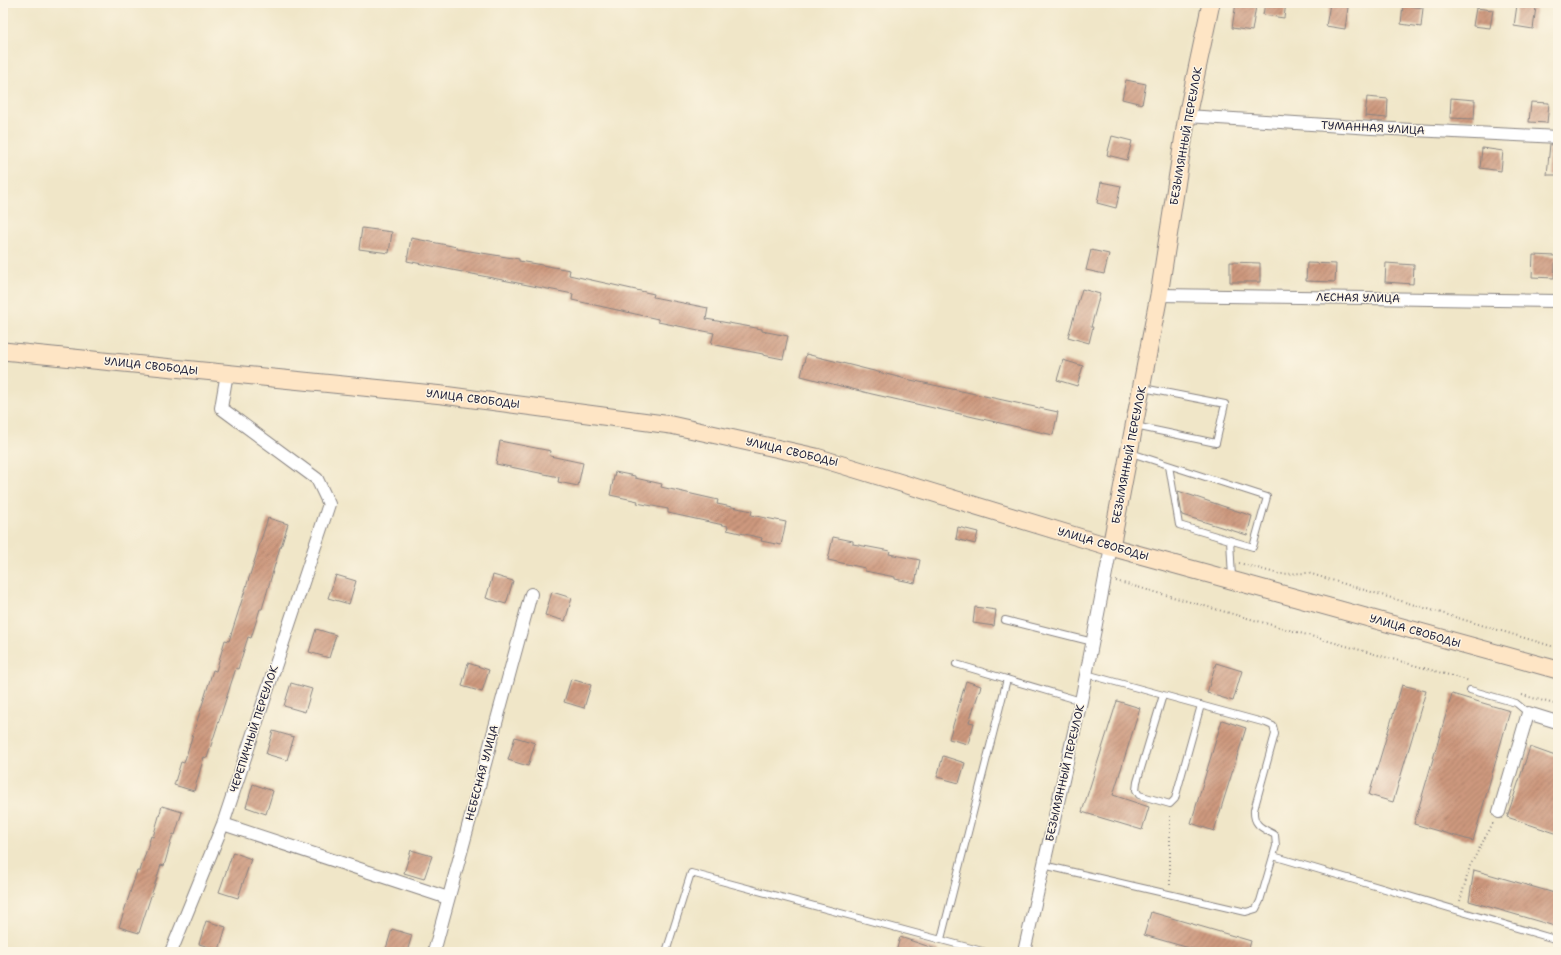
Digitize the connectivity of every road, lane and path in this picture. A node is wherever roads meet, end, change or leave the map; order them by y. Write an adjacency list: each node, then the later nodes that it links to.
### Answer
1 (1211, 3): 2 (main road, БЕЗЫМЯННЫЙ ПЕРЕУЛОК)
2 (1187, 116): 3 (street, ТУМАННАЯ УЛИЦА); 4 (main road, БЕЗЫМЯННЫЙ ПЕРЕУЛОК)
3 (1558, 137)
4 (1159, 294): 5 (street, ЛЕСНАЯ УЛИЦА); 8 (main road, БЕЗЫМЯННЫЙ ПЕРЕУЛОК)
5 (1558, 300)
6 (3, 351): 7 (main road, УЛИЦА СВОБОДЫ)
7 (227, 373): 13 (main road, УЛИЦА СВОБОДЫ); 36 (street, ЧЕРЕПИЧНЫЙ ПЕРЕУЛОК)
8 (1141, 388): 9 (main road, БЕЗЫМЯННЫЙ ПЕРЕУЛОК); 9 (lane)
9 (1134, 426): 10 (main road, БЕЗЫМЯННЫЙ ПЕРЕУЛОК)
10 (1129, 453): 11 (lane); 13 (main road, БЕЗЫМЯННЫЙ ПЕРЕУЛОК)
11 (1169, 466): 12 (lane); 12 (lane)
12 (1230, 540): 14 (lane)
13 (1111, 547): 15 (street, БЕЗЫМЯННЫЙ ПЕРЕУЛОК); 16 (main road, УЛИЦА СВОБОДЫ)
14 (1231, 561): 16 (lane); 20 (path)
15 (1105, 578): 19 (street, БЕЗЫМЯННЫЙ ПЕРЕУЛОК); 25 (path)
16 (1232, 580): 22 (main road, УЛИЦА СВОБОДЫ)
17 (531, 594): 40 (street, НЕБЕСНАЯ УЛИЦА)
18 (1005, 620): 19 (lane)
19 (1093, 642): 23 (street, БЕЗЫМЯННЫЙ ПЕРЕУЛОК)
20 (1558, 648)
21 (956, 664): 24 (lane)
22 (1558, 670)
23 (1086, 674): 28 (lane); 29 (street, БЕЗЫМЯННЫЙ ПЕРЕУЛОК)
24 (1007, 679): 29 (lane); 42 (lane)
25 (1474, 682)
26 (1470, 690): 32 (lane)
27 (1520, 694): 31 (path)
28 (1163, 695): 30 (lane); 34 (lane)
29 (1081, 701): 38 (street, БЕЗЫМЯННЫЙ ПЕРЕУЛОК)
30 (1201, 705): 34 (lane); 37 (lane)
31 (1558, 705)
32 (1528, 713): 33 (street); 35 (street)
33 (1558, 721)
34 (1170, 804): 39 (path)
35 (1499, 812): 41 (path)
36 (222, 824): 40 (street); 44 (street, ЧЕРЕПИЧНЫЙ ПЕРЕУЛОК)
37 (1273, 856): 39 (lane); 41 (lane)
38 (1044, 865): 39 (lane); 48 (street, БЕЗЫМЯННЫЙ ПЕРЕУЛОК)
39 (1170, 894)
40 (448, 898): 45 (street, НЕБЕСНАЯ УЛИЦА)
41 (1457, 910): 43 (lane)
42 (941, 939): 46 (lane); 47 (lane)
43 (1558, 940)
44 (171, 952)
45 (434, 952)
46 (666, 952)
47 (986, 952)
48 (1024, 952)

